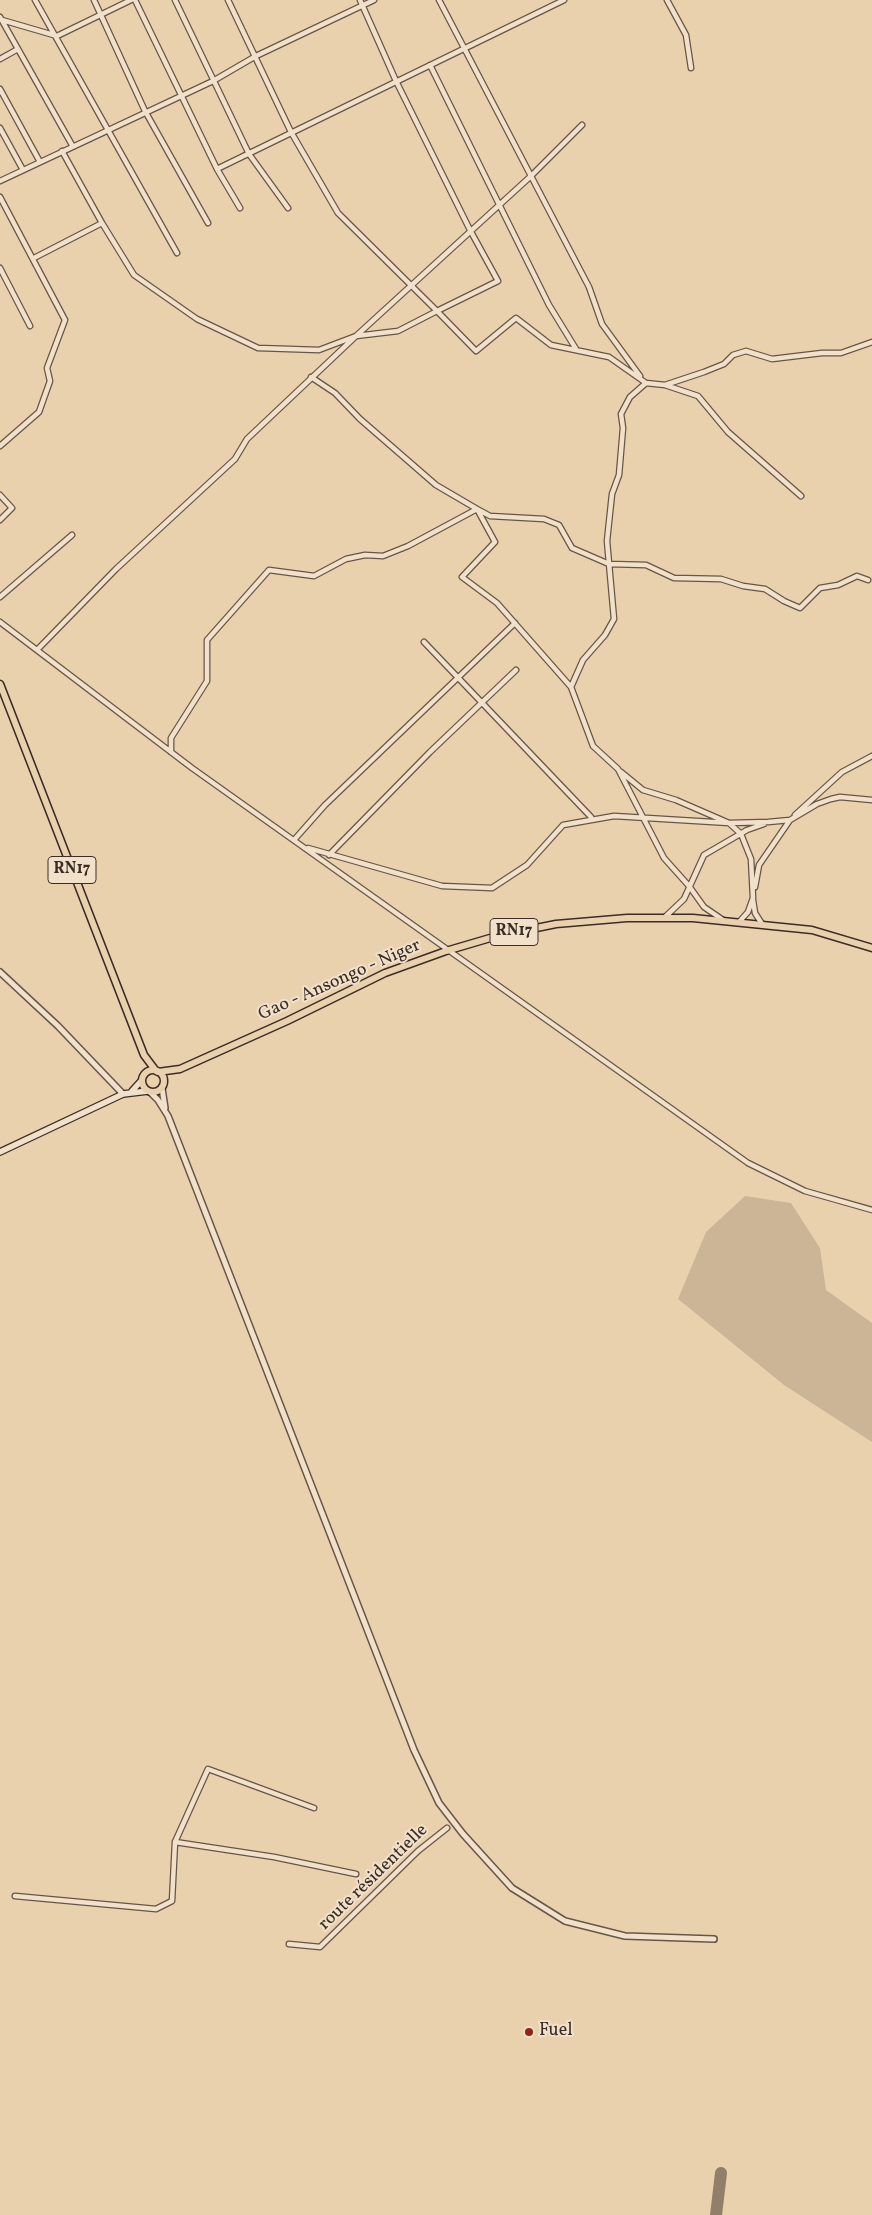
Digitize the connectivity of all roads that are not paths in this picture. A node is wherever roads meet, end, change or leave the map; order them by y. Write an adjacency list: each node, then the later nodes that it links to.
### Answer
1 (35, 0): 15 (street)
2 (94, 0): 13 (street)
3 (131, 0): 13 (street)
4 (135, 0): 25 (street)
5 (174, 0): 22 (street)
6 (228, 0): 18 (street)
7 (360, 0): 12 (street)
8 (374, 0): 12 (street)
9 (439, 0): 17 (street)
10 (564, 0): 17 (street)
11 (667, 0): 21 (street)
12 (362, 5): 18 (street); 23 (street)
13 (102, 14): 15 (street); 26 (street)
14 (1, 18): 15 (street); 16 (street)
15 (57, 36): 29 (street)
16 (18, 49): 19 (street); 31 (street)
17 (463, 49): 20 (street); 37 (street)
18 (256, 56): 22 (street); 30 (street)
19 (0, 59)
20 (430, 65): 23 (street); 40 (street)
21 (690, 68)
22 (213, 81): 25 (street); 33 (street)
23 (396, 81): 30 (street); 45 (street)
24 (0, 89): 34 (street)
25 (182, 94): 26 (street); 35 (street)
26 (145, 111): 29 (street); 43 (street)
27 (582, 125): 37 (street)
28 (0, 128): 36 (street)
29 (106, 130): 31 (street); 46 (street)
30 (291, 132): 33 (street); 49 (street)
31 (72, 146): 32 (street)
32 (62, 151): 34 (street); 44 (street)
33 (249, 154): 35 (street); 42 (street)
34 (40, 162): 36 (street)
35 (217, 168): 41 (street)
36 (23, 170): 38 (street)
37 (531, 176): 40 (street); 56 (street)
38 (0, 181)
39 (0, 197): 47 (street)
40 (500, 204): 45 (street); 54 (street)
41 (240, 208)
42 (288, 208)
43 (208, 223)
44 (102, 224): 47 (street); 52 (street)
45 (470, 230): 49 (street); 50 (street)
46 (177, 253)
47 (34, 258): 59 (street)
48 (0, 268): 51 (street)
49 (412, 287): 50 (street); 52 (street)
50 (437, 311): 52 (street); 54 (street)
51 (30, 326)
52 (356, 336): 55 (street)
53 (871, 343): 58 (street)
54 (576, 348): 56 (street)
55 (311, 378): 62 (street); 71 (street)
56 (642, 379): 57 (street)
57 (646, 383): 58 (street); 65 (street)
58 (665, 385): 61 (street)
59 (0, 446)
60 (0, 495): 63 (street)
61 (802, 496)
62 (477, 510): 65 (street); 69 (street); 77 (street)
63 (0, 520)
64 (72, 535): 67 (street)
65 (609, 564): 66 (street); 75 (street)
66 (868, 580)
67 (0, 597)
68 (0, 622): 71 (street)
69 (515, 624): 73 (street); 75 (street)
70 (424, 642): 73 (street)
71 (37, 650): 77 (street)
72 (516, 670): 76 (street)
73 (458, 678): 76 (street); 87 (street)
74 (0, 684): 99 (main road, RN17)
75 (571, 687): 79 (street)
76 (482, 703): 81 (street); 89 (street)
77 (171, 752): 87 (street)
78 (872, 756): 83 (street)
79 (618, 769): 82 (street); 85 (street)
80 (872, 800): 83 (street)
81 (591, 817)
82 (643, 818): 85 (street); 89 (street); 90 (street)
83 (790, 820): 84 (street); 91 (street)
84 (768, 822): 85 (street); 86 (street)
85 (729, 823): 86 (street)
86 (741, 834): 90 (street); 91 (street)
87 (294, 840): 88 (street)
88 (302, 846): 89 (street); 97 (street)
89 (329, 855)
90 (689, 886): 92 (street); 93 (street)
91 (752, 898): 94 (street); 95 (street)
92 (664, 918): 93 (main road, Gao - Ansongo - Niger / RN17); 97 (main road, Gao - Ansongo - Niger / RN17)
93 (723, 920): 94 (main road, Gao - Ansongo - Niger / RN17)
94 (739, 922): 95 (main road, Gao - Ansongo - Niger / RN17)
95 (762, 924): 96 (main road, Gao - Ansongo - Niger / RN17)
96 (872, 948)
97 (446, 951): 100 (main road, Gao - Ansongo - Niger / RN17); 108 (street)
98 (0, 972): 105 (street)
99 (144, 1055): 101 (main road, RN17); 102 (main road, RN17)
100 (180, 1068): 101 (main road, RN17); 103 (main road, RN17)
101 (157, 1071): 102 (main road); 103 (main road)
102 (144, 1077): 104 (main road); 105 (main road)
103 (163, 1086): 104 (main road); 106 (street)
104 (149, 1091): 105 (main road); 106 (street)
105 (126, 1093): 107 (main road)
106 (166, 1111): 114 (street)
107 (0, 1152)
108 (872, 1210)
109 (314, 1808): 111 (street)
110 (447, 1828): 115 (street, route résidentielle)
111 (175, 1842): 112 (street, route résidentielle); 113 (street)
112 (356, 1874)
113 (15, 1896)
114 (714, 1939)
115 (289, 1944)

